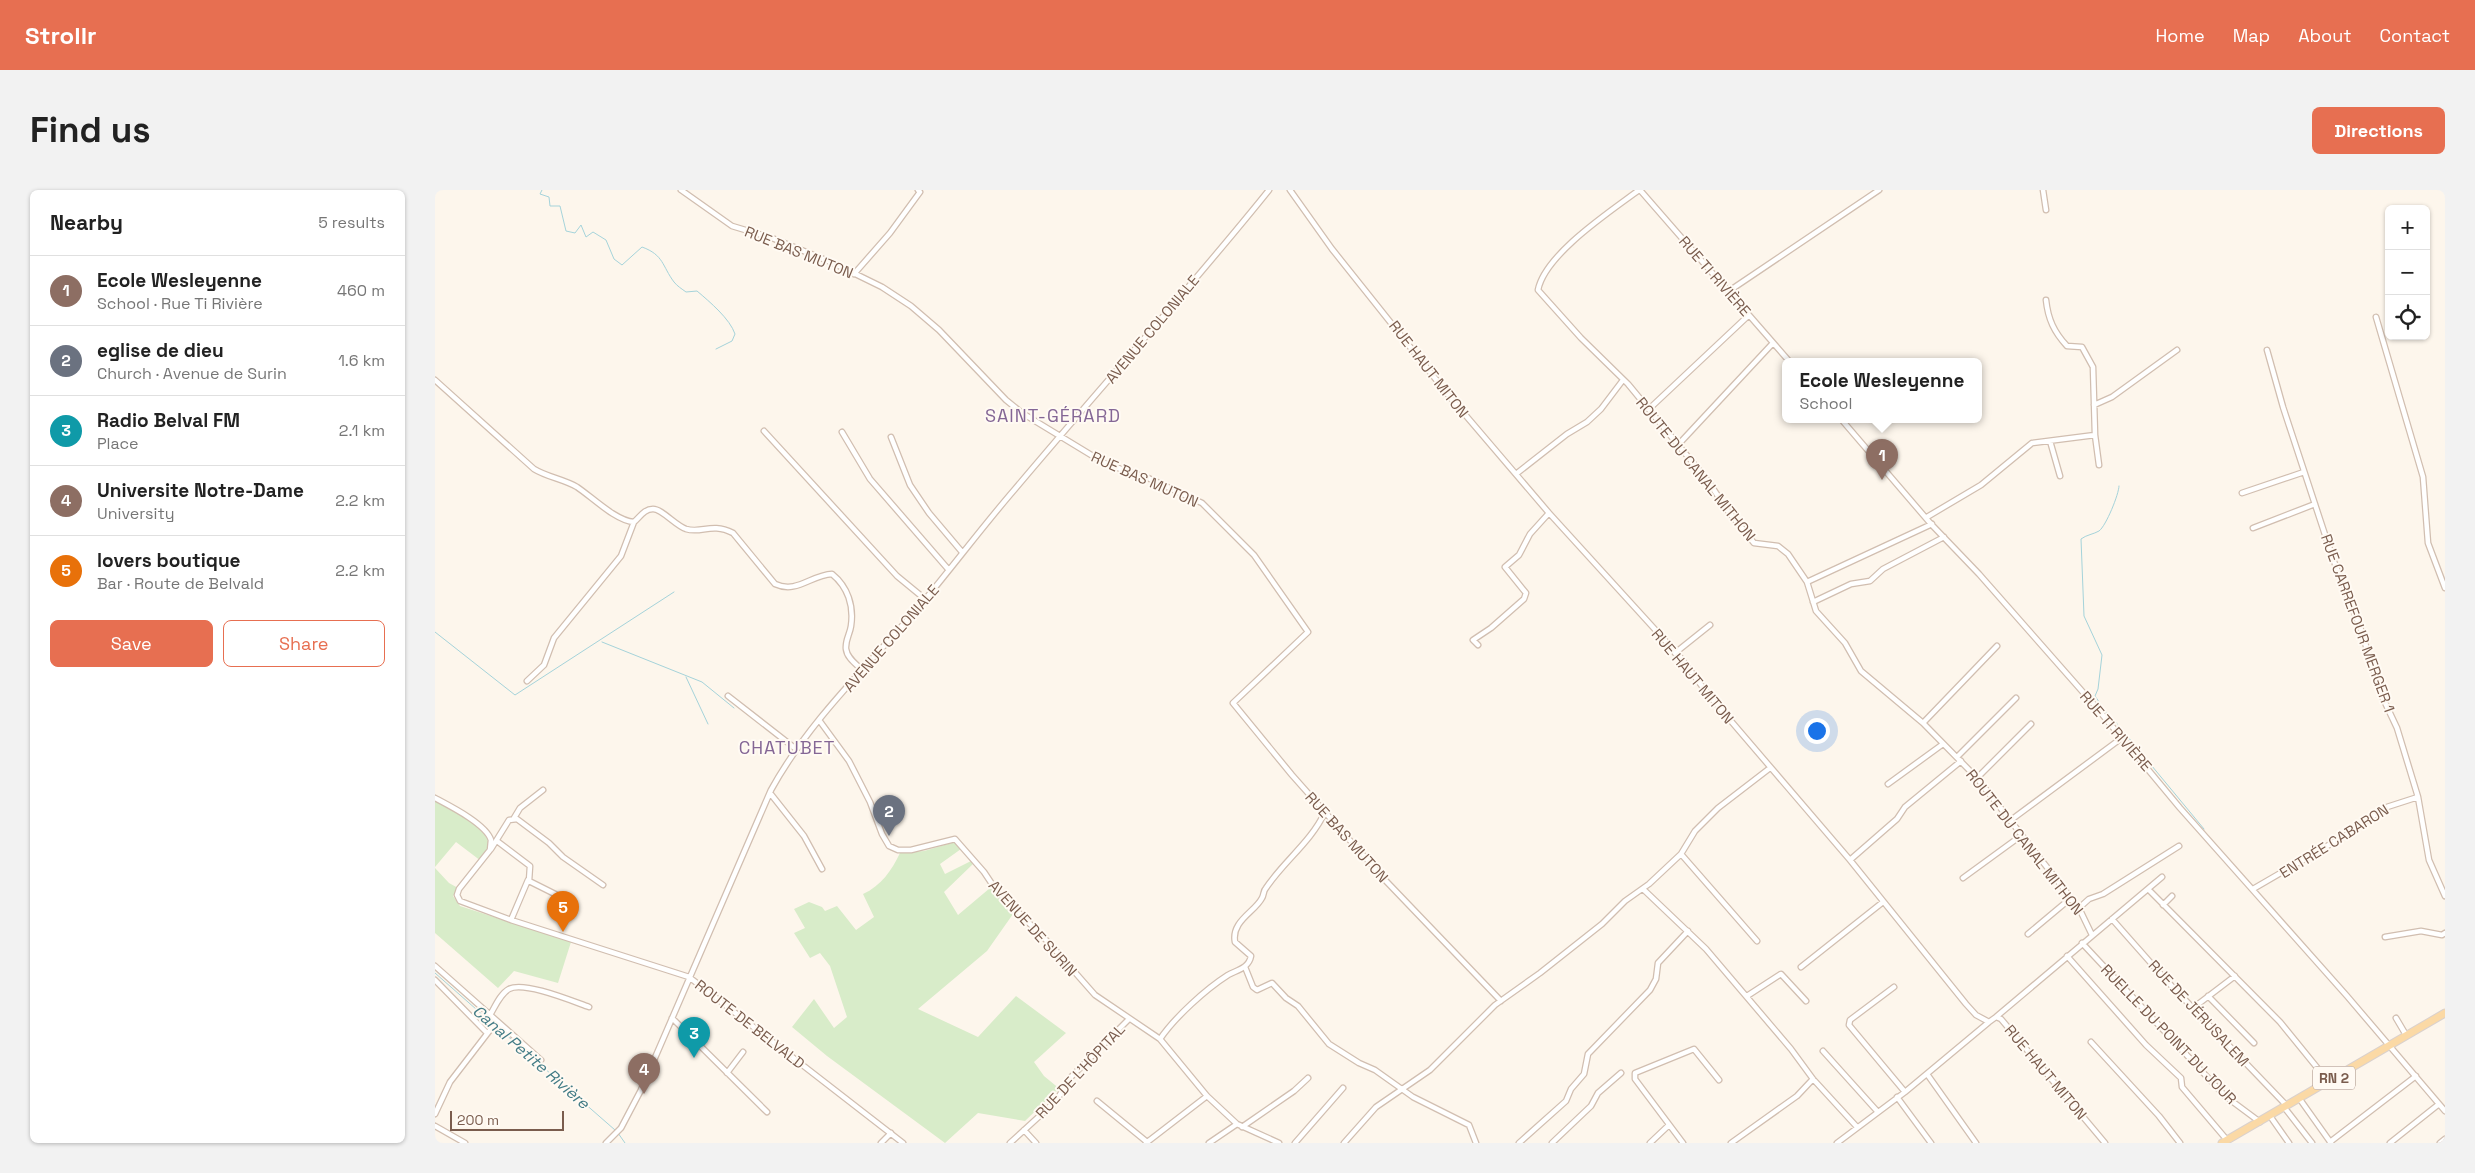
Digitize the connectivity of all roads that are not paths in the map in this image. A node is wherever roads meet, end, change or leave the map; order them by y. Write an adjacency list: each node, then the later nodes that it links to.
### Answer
1 (681, 190): 9 (street, RUE BAS MUTON)
2 (918, 190): 9 (street)
3 (1269, 190): 27 (street, AVENUE COLONIALE)
4 (1291, 190): 32 (street, RUE HAUT MITON)
5 (1640, 190): 10 (street, RUE TI RIVIÈRE); 19 (street, ROUTE DU CANAL MITHON)
6 (1879, 190): 10 (street)
7 (2043, 190): 8 (street)
8 (2046, 210)
9 (854, 274): 27 (street, RUE BAS MUTON)
10 (1729, 291): 12 (street, RUE TI RIVIÈRE)
11 (2047, 300): 20 (street)
12 (1749, 315): 14 (street, RUE TI RIVIÈRE); 21 (street)
13 (2376, 318): 45 (street)
14 (1773, 343): 17 (street, RUE TI RIVIÈRE); 29 (street)
15 (2177, 350): 20 (street)
16 (2267, 350): 31 (street, RUE CARREFOUR MERGER 1)
17 (1786, 358)
18 (435, 380): 38 (street)
19 (1623, 380): 21 (street, ROUTE DU CANAL MITHON); 32 (street)
20 (2094, 405): 25 (street)
21 (1649, 409): 29 (street, ROUTE DU CANAL MITHON)
22 (1845, 423): 37 (street, RUE TI RIVIÈRE)
23 (764, 431): 46 (street)
24 (842, 432): 43 (street)
25 (2095, 435): 28 (street); 30 (street)
26 (891, 437): 42 (street)
27 (1060, 438): 42 (street, AVENUE COLONIALE); 71 (street, RUE BAS MUTON)
28 (2049, 441): 33 (street); 37 (street)
29 (1677, 446): 44 (street, ROUTE DU CANAL MITHON)
30 (2099, 465)
31 (2304, 472): 34 (street); 35 (street, RUE CARREFOUR MERGER 1)
32 (1516, 474): 36 (street, RUE HAUT MITON)
33 (2060, 476)
34 (2242, 493)
35 (2315, 504): 40 (street); 69 (street, RUE CARREFOUR MERGER 1)
36 (1549, 513): 49 (street); 51 (street, RUE HAUT MITON)
37 (1927, 517): 39 (street, RUE TI RIVIÈRE)
38 (633, 522): 52 (street); 53 (street)
39 (1932, 524): 41 (street, RUE TI RIVIÈRE); 44 (street)
40 (2253, 528)
41 (1944, 537): 47 (street); 59 (street, RUE TI RIVIÈRE)
42 (962, 552): 43 (street, AVENUE COLONIALE)
43 (947, 569): 46 (street, AVENUE COLONIALE)
44 (1807, 582): 47 (street, ROUTE DU CANAL MITHON)
45 (2445, 588)
46 (925, 600): 52 (street, AVENUE COLONIALE)
47 (1813, 602): 57 (street, ROUTE DU CANAL MITHON)
48 (1710, 625): 51 (street)
49 (1478, 644)
50 (1997, 646): 57 (street)
51 (1675, 653): 64 (street, RUE HAUT MITON)
52 (862, 670): 56 (street, AVENUE COLONIALE)
53 (527, 681)
54 (728, 696): 61 (street)
55 (2017, 698): 62 (street)
56 (819, 720): 61 (street, AVENUE COLONIALE); 123 (street, AVENUE DE SURIN)
57 (1923, 724): 60 (street, ROUTE DU CANAL MITHON)
58 (2031, 724): 65 (street)
59 (2123, 738): 73 (street); 86 (street, RUE TI RIVIÈRE)
60 (1943, 744): 62 (street, ROUTE DU CANAL MITHON); 66 (street)
61 (796, 749): 68 (street, AVENUE COLONIALE)
62 (1957, 757): 63 (street, ROUTE DU CANAL MITHON)
63 (1961, 761): 65 (street, ROUTE DU CANAL MITHON); 79 (street)
64 (1770, 768): 78 (street); 79 (street, RUE HAUT MITON)
65 (1977, 778): 73 (street, ROUTE DU CANAL MITHON)
66 (1888, 784)
67 (543, 790): 72 (street)
68 (770, 793): 80 (street); 109 (street, AVENUE COLONIALE)
69 (2418, 797): 86 (street, ENTRÉE CABARON); 89 (street, RUE CARREFOUR MERGER 1)
70 (435, 798): 77 (street)
71 (1325, 812): 106 (street); 114 (street, RUE BAS MUTON)
72 (514, 818): 75 (street); 84 (street)
73 (2011, 820): 74 (street, ROUTE DU CANAL MITHON)
74 (2022, 835): 82 (street); 90 (street, ROUTE DU CANAL MITHON)
75 (497, 841): 77 (street); 83 (street)
76 (2179, 846): 94 (street)
77 (490, 850): 96 (street, ROUTE DE BELVALD)
78 (1681, 854): 85 (street); 102 (street)
79 (1850, 860): 92 (street, RUE HAUT MITON)
80 (822, 869)
81 (2162, 877): 87 (street)
82 (1963, 878)
83 (528, 880): 91 (street); 96 (street)
84 (603, 885)
85 (1643, 889): 97 (street); 114 (street)
86 (2253, 889): 131 (street, RUE TI RIVIÈRE)
87 (2148, 890): 93 (street); 95 (street)
88 (2172, 896): 93 (street)
89 (2445, 896)
90 (2071, 898): 94 (street, ROUTE DU CANAL MITHON); 99 (street)
91 (565, 899)
92 (1883, 902): 107 (street); 125 (street, RUE HAUT MITON)
93 (2163, 905): 108 (street)
94 (2079, 908): 100 (street, ROUTE DU CANAL MITHON)
95 (2112, 919): 100 (street); 117 (street, RUE DE JÉRUSALEM)
96 (511, 920): 109 (street, ROUTE DE BELVALD)
97 (1689, 931): 112 (street); 179 (street)
98 (2445, 933): 101 (street)
99 (2028, 934)
100 (2092, 934): 103 (street)
101 (2385, 937)
102 (1757, 941)
103 (2082, 943): 104 (street); 157 (street, RUELLE DU POINT DU JOUR)
104 (2067, 956): 120 (street); 165 (street)
105 (435, 966): 119 (street)
106 (1245, 967): 128 (street); 144 (street)
107 (1801, 967)
108 (2235, 976): 113 (street); 142 (street)
109 (689, 977): 121 (street, AVENUE COLONIALE); 163 (street, ROUTE DE BELVALD)
110 (435, 980): 126 (street)
111 (1894, 987): 145 (street)
112 (1747, 996): 115 (street); 140 (street)
113 (2208, 996): 117 (street); 130 (street)
114 (1501, 1001): 144 (street)
115 (1806, 1001)
116 (589, 1006): 119 (street)
117 (2193, 1008): 151 (street, RUE DE JÉRUSALEM)
118 (2445, 1013): 127 (main road, RN 2)
119 (490, 1014): 124 (street)
120 (1996, 1017): 125 (street, RUE HAUT MITON); 187 (street, RUE HAUT MITON)
121 (672, 1018): 135 (street); 168 (street, AVENUE COLONIALE)
122 (2396, 1018): 127 (street)
123 (1128, 1020): 128 (street, AVENUE DE SURIN); 162 (street, RUE DE L'HÔPITAL)
124 (497, 1021): 126 (street); 134 (street)
125 (1989, 1022): 137 (street)
126 (487, 1033): 155 (street)
127 (2406, 1035): 131 (main road, RN 2)
128 (1160, 1039): 146 (street, AVENUE DE SURIN)
129 (2091, 1042): 188 (street)
130 (2254, 1044)
131 (2389, 1045): 138 (street, RUE TI RIVIÈRE); 142 (main road, RN 2)
132 (1823, 1051): 152 (street)
133 (743, 1052): 135 (street)
134 (541, 1060)
135 (727, 1073): 154 (street)
136 (1621, 1073): 180 (street)
137 (1927, 1074): 145 (street); 186 (street)
138 (2416, 1076): 150 (street, RUE TI RIVIÈRE); 166 (street)
139 (1308, 1078): 160 (street)
140 (1813, 1079): 161 (street); 183 (street)
141 (1719, 1080): 158 (street)
142 (2328, 1081): 148 (main road, RN 2)
143 (1343, 1088): 176 (street)
144 (1402, 1088): 177 (street); 178 (street)
145 (1905, 1092): 147 (street)
146 (1207, 1096): 160 (street, AVENUE DE SURIN); 173 (street)
147 (1897, 1097): 152 (street); 185 (street)
148 (2299, 1098): 151 (main road, RN 2); 166 (street)
149 (1097, 1101): 173 (street)
150 (2439, 1104): 153 (street, RUE TI RIVIÈRE); 191 (street)
151 (2285, 1107): 156 (main road, RN 2); 190 (street, RUE DE JÉRUSALEM)
152 (1877, 1111): 161 (street)
153 (2445, 1111)
154 (767, 1112)
155 (435, 1114)
156 (2270, 1116): 157 (main road, RN 2); 189 (street)
157 (2260, 1122): 165 (main road, RN 2)
158 (1669, 1125): 181 (street); 182 (street)
159 (435, 1126): 167 (street)
160 (1239, 1126): 174 (street); 175 (street, AVENUE DE SURIN)
161 (1857, 1127): 184 (street)
162 (1024, 1130): 171 (street, RUE DE L'HÔPITAL); 172 (street)
163 (891, 1133): 169 (street); 170 (street, ROUTE DE BELVALD)
164 (2445, 1139): 192 (street)
165 (2225, 1142)
166 (2331, 1142)
167 (465, 1143)
168 (605, 1143)
169 (881, 1143)
170 (903, 1143)
171 (1010, 1143)
172 (1037, 1143)
173 (1147, 1143)
174 (1209, 1143)
175 (1279, 1143)
176 (1295, 1143)
177 (1343, 1143)
178 (1476, 1143)
179 (1519, 1143)
180 (1552, 1143)
181 (1650, 1143)
182 (1683, 1143)
183 (1731, 1143)
184 (1837, 1143)
185 (1931, 1143)
186 (1976, 1143)
187 (2105, 1143)
188 (2180, 1143)
189 (2289, 1143)
190 (2311, 1143)
191 (2390, 1143)
192 (2440, 1143)

